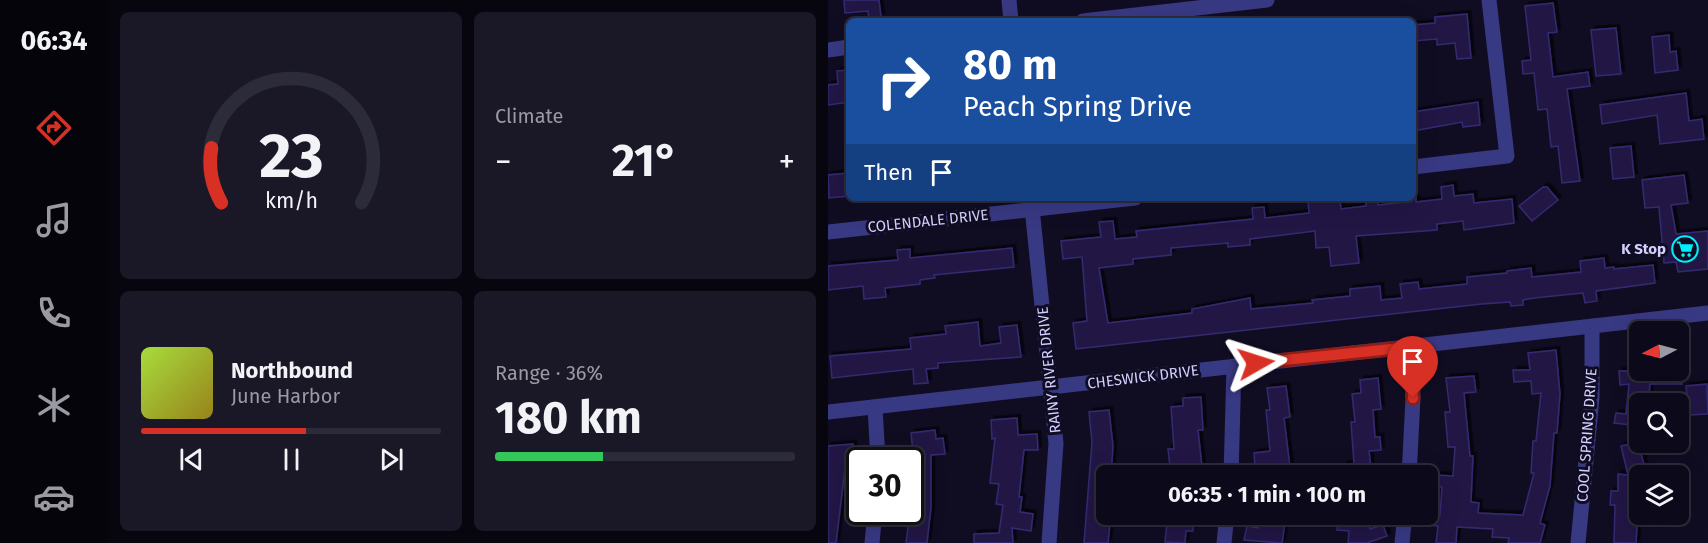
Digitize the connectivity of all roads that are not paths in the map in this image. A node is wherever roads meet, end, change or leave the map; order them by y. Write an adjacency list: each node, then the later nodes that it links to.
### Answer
1 (1009, 0): 4 (street)
2 (1267, 0): 5 (street)
3 (1489, 0): 8 (street)
4 (1011, 18)
5 (1109, 18)
6 (846, 47): 7 (street)
7 (828, 50)
8 (1416, 167)
9 (1083, 201): 10 (street, COLENDALE DRIVE)
10 (1032, 204): 11 (street, COLENDALE DRIVE); 16 (street, RAINY RIVER DRIVE)
11 (828, 232)
12 (1708, 313): 13 (street, CHESWICK DRIVE)
13 (1592, 326): 14 (street, CHESWICK DRIVE); 29 (street, COOL SPRING DRIVE)
14 (1411, 347): 15 (street, CHESWICK DRIVE); 21 (street)
15 (1234, 366): 16 (street, CHESWICK DRIVE); 20 (street)
16 (1052, 388): 17 (street, CHESWICK DRIVE); 26 (street, RAINY RIVER DRIVE)
17 (875, 406): 18 (street, CHESWICK DRIVE); 19 (street)
18 (828, 412)
19 (877, 447)
20 (1231, 465)
21 (1410, 465)
22 (874, 525): 25 (street)
23 (1226, 525): 27 (street)
24 (1404, 525): 28 (street)
25 (872, 543)
26 (1049, 543)
27 (1224, 543)
28 (1402, 543)
29 (1578, 543)

